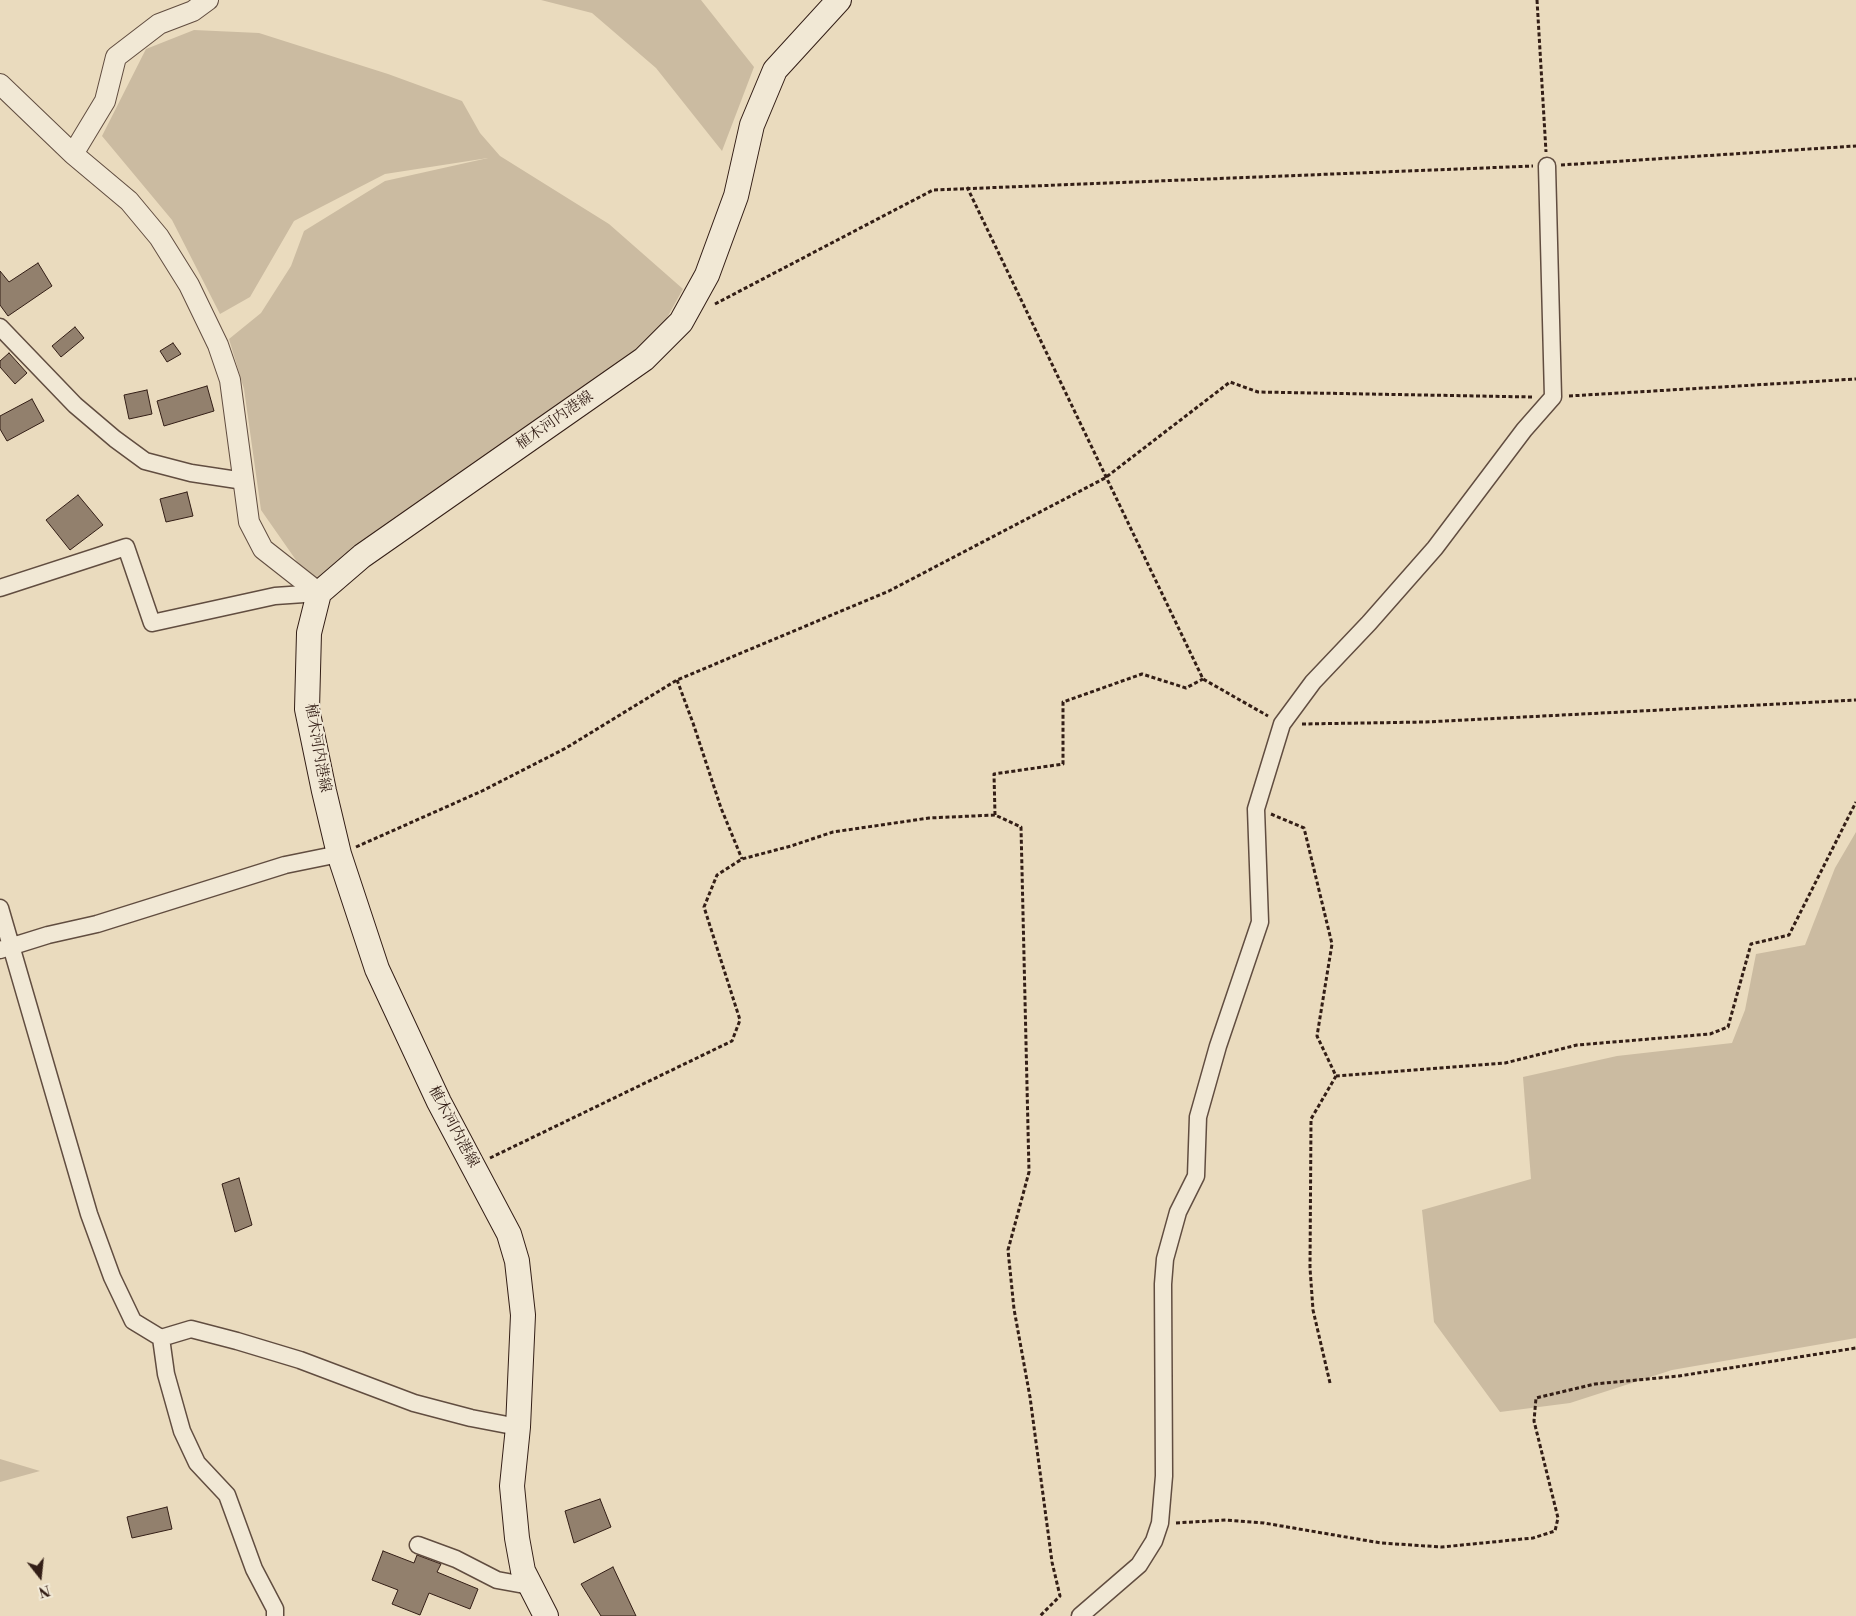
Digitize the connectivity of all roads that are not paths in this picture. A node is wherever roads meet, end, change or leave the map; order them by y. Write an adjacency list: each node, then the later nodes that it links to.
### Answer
1 (208, 0): 4 (street)
2 (839, 0): 9 (main road, 植木河内港線)
3 (0, 84): 4 (street)
4 (72, 154): 7 (street)
5 (1547, 166): 19 (street)
6 (0, 327): 7 (street)
7 (244, 481): 9 (street)
8 (0, 588): 9 (street)
9 (318, 593): 10 (main road, 植木河内港線)
10 (339, 854): 12 (street); 14 (main road, 植木河内港線)
11 (0, 908): 12 (street)
12 (6, 948): 13 (street)
13 (161, 1338): 14 (street); 17 (street)
14 (518, 1427): 16 (main road, 植木河内港線)
15 (418, 1546): 16 (street)
16 (530, 1586): 18 (main road, 植木河内港線)
17 (274, 1616)
18 (546, 1616)
19 (1080, 1616)

